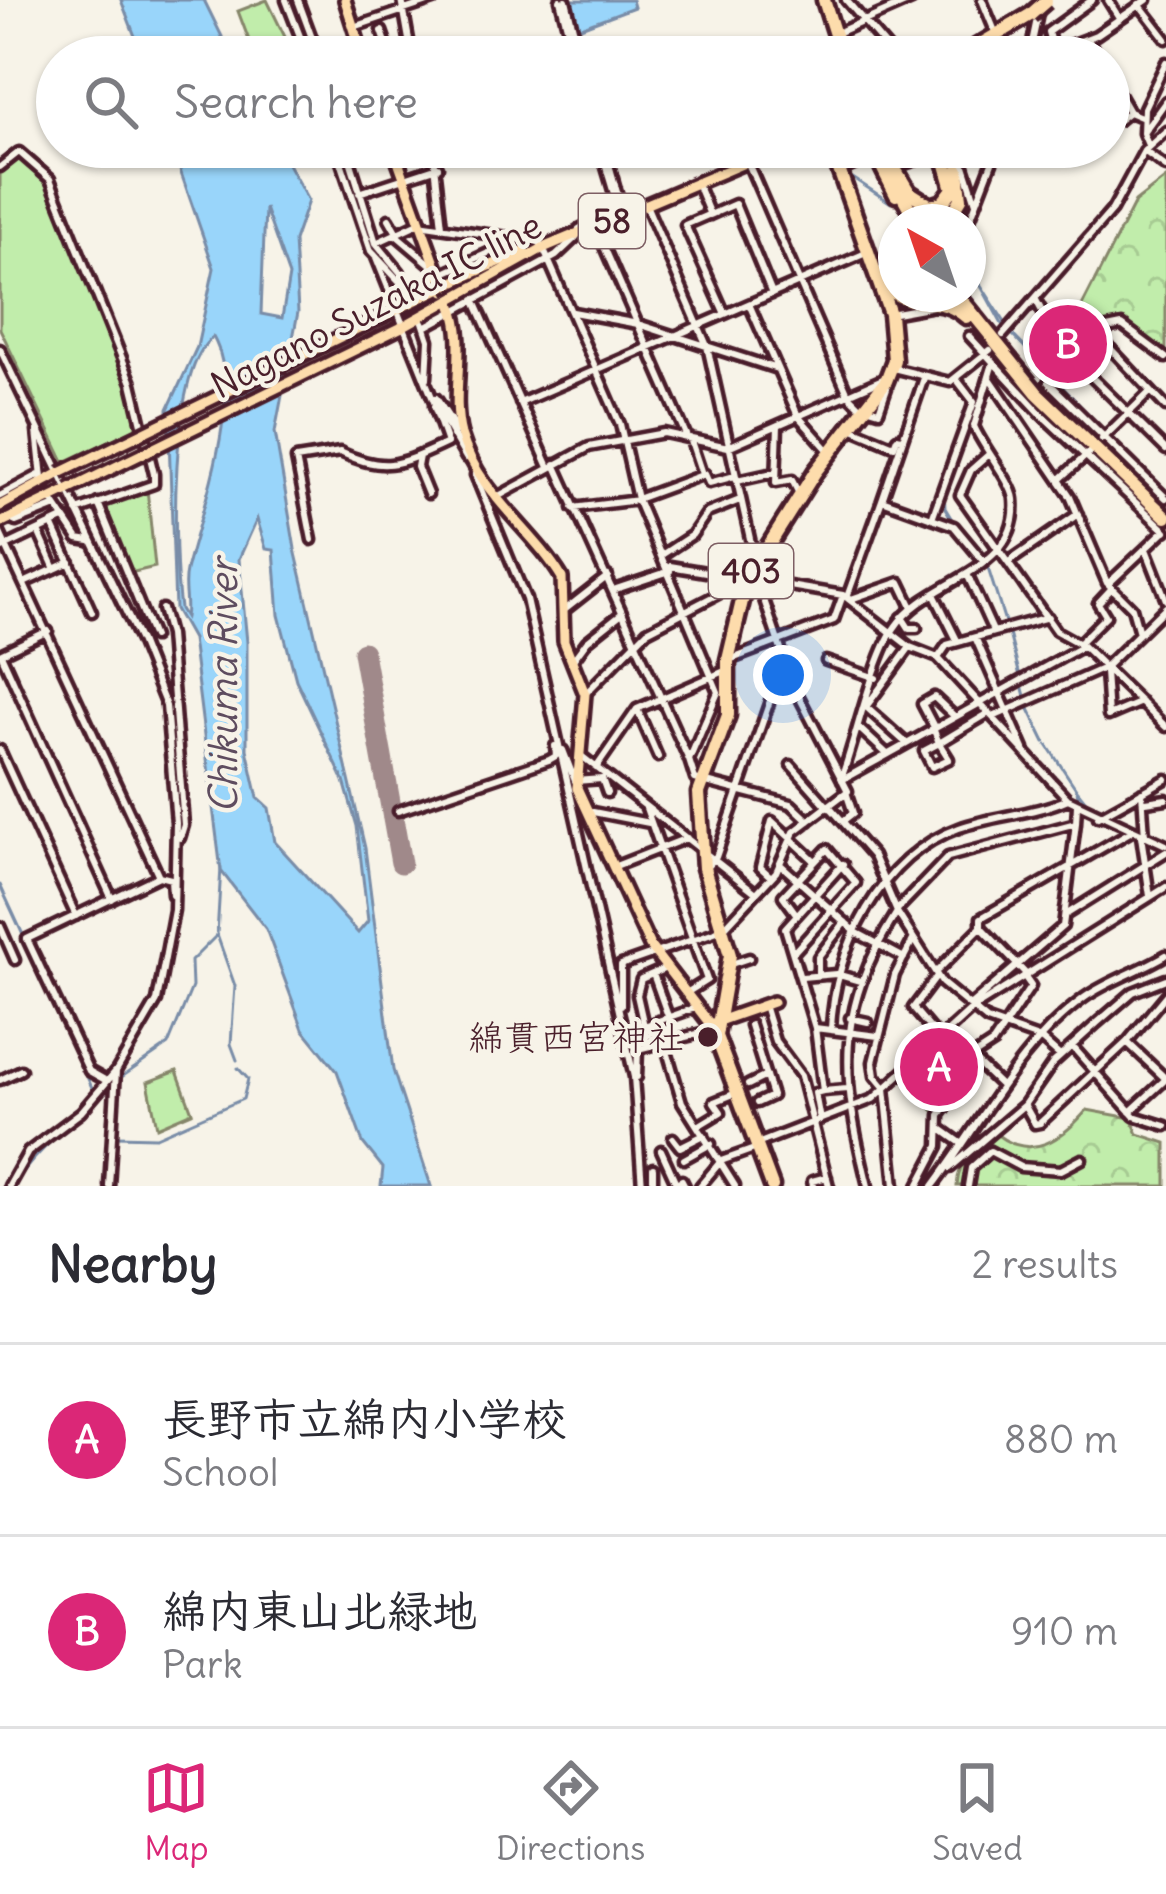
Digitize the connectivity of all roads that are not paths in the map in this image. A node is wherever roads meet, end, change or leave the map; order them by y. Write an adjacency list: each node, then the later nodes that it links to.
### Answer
1 (286, 0): 23 (street)
2 (298, 0): 24 (street)
3 (345, 0): 19 (main road)
4 (402, 0): 15 (street)
5 (434, 0): 15 (street)
6 (563, 0): 28 (street)
7 (821, 0): 29 (highway)
8 (846, 0): 18 (street)
9 (912, 0): 18 (street)
10 (982, 0): 22 (street)
11 (1093, 0): 34 (street)
12 (1108, 0): 16 (street)
13 (1046, 1): 17 (highway, bridge); 33 (street)
14 (1143, 2): 16 (street); 36 (street)
15 (401, 12): 19 (street); 27 (street)
16 (1118, 16): 35 (street)
17 (1031, 17): 31 (highway); 32 (highway)
18 (865, 21): 21 (street); 30 (street)
19 (354, 28): 25 (main road)
20 (382, 31): 26 (street)
21 (839, 32)
22 (995, 33)
23 (300, 36)
24 (311, 36)
25 (356, 36)
26 (384, 36)
27 (407, 36)
28 (572, 36)
29 (832, 36)
30 (878, 36)
31 (997, 36)
32 (1001, 36)
33 (1038, 36)
34 (1049, 36)
35 (1092, 36)
36 (1166, 39)
37 (1166, 62): 40 (street)
38 (1166, 100): 42 (street)
39 (1130, 112): 40 (street)
40 (1141, 117): 42 (street)
41 (1166, 131): 43 (street)
42 (1143, 133): 43 (street)
43 (1146, 148): 46 (street); 100 (street)
44 (0, 166): 45 (street)
45 (36, 166)
46 (1166, 167)
47 (38, 168): 169 (street)
48 (343, 168): 93 (street)
49 (352, 168): 72 (street)
50 (400, 168): 70 (main road)
51 (435, 168): 70 (street)
52 (438, 168): 85 (street)
53 (607, 168): 73 (street)
54 (608, 168): 81 (street)
55 (724, 168): 81 (main road, Nagano Suzaka IC line / 58)
56 (737, 168): 71 (main road, Nagano Suzaka IC line / 58)
57 (750, 168): 95 (street)
58 (840, 168): 68 (highway)
59 (846, 168): 68 (street)
60 (883, 168): 75 (highway)
61 (884, 168): 76 (highway)
62 (890, 168): 63 (highway)
63 (949, 168)
64 (951, 168): 77 (highway)
65 (956, 168): 69 (highway)
66 (965, 168): 74 (street)
67 (991, 168): 74 (street)
68 (841, 171): 92 (highway)
69 (960, 174): 78 (highway); 79 (highway)
70 (404, 178): 72 (street); 84 (main road)
71 (698, 186): 80 (main road, Nagano Suzaka IC line / 58); 82 (street)
72 (359, 193): 90 (street)
73 (614, 200): 81 (street); 86 (street)
74 (976, 203)
75 (902, 204)
76 (903, 204)
77 (953, 204)
78 (957, 204)
79 (964, 204)
80 (647, 207): 81 (main road, Nagano Suzaka IC line / 58); 111 (street)
81 (621, 214): 86 (main road, Nagano Suzaka IC line / 58)
82 (710, 215): 98 (street); 108 (street)
83 (388, 219): 87 (street)
84 (419, 223): 85 (street); 87 (street); 97 (main road)
85 (442, 226): 88 (street)
86 (586, 229): 91 (main road, Nagano Suzaka IC line / 58); 94 (street); 110 (street)
87 (396, 234): 90 (street); 97 (street)
88 (521, 239): 91 (street); 97 (street)
89 (363, 241): 93 (street)
90 (376, 243): 96 (street)
91 (542, 246): 94 (street); 97 (main road, Nagano Suzaka IC line / 58); 112 (main road, Nagano Suzaka IC line / 58)
92 (870, 251): 95 (street); 109 (highway)
93 (373, 253): 96 (street); 102 (street)
94 (548, 260): 99 (street); 103 (street)
95 (800, 282): 98 (street); 134 (street)
96 (409, 290): 97 (street)
97 (445, 290): 99 (street); 102 (main road, Nagano Suzaka IC line / 58); 131 (street); 144 (main road)
98 (772, 294): 101 (street)
99 (474, 298): 136 (street)
100 (1036, 300): 115 (street); 121 (street)
101 (749, 304): 108 (street); 125 (street)
102 (395, 310): 112 (street); 157 (main road, Nagano Suzaka IC line / 58, bridge)
103 (571, 312): 110 (street); 124 (street)
104 (897, 312): 109 (street)
105 (960, 312): 126 (highway)
106 (975, 312): 126 (highway)
107 (976, 312): 173 (highway)
108 (725, 314): 111 (street)
109 (890, 314): 127 (highway)
110 (638, 324): 114 (street); 117 (street)
111 (698, 324): 114 (street); 118 (street)
112 (402, 327): 131 (street); 161 (main road, Nagano Suzaka IC line / 58, bridge)
113 (1095, 332): 121 (street); 122 (street); 133 (street)
114 (673, 335): 117 (street); 118 (street)
115 (1004, 335)
116 (969, 336): 120 (street)
117 (648, 346): 124 (street); 146 (street)
118 (707, 346): 125 (street); 149 (street)
119 (1, 348): 142 (street)
120 (988, 352): 123 (street); 130 (street)
121 (1066, 352): 139 (street)
122 (1166, 358)
123 (993, 363): 128 (street); 153 (street)
124 (596, 369): 136 (street); 145 (street)
125 (777, 369): 140 (street)
126 (1020, 374): 173 (highway)
127 (889, 375): 129 (street); 134 (street); 138 (highway, 403)
128 (988, 376): 154 (street); 160 (street)
129 (924, 378): 130 (street); 147 (street)
130 (957, 380): 174 (street)
131 (427, 382): 135 (street)
132 (1048, 382): 148 (street)
133 (1151, 392): 137 (street); 139 (street)
134 (848, 394): 138 (street); 140 (street)
135 (434, 399): 144 (street); 152 (street); 244 (street)
136 (520, 403): 155 (street)
137 (1166, 407)
138 (865, 408): 143 (highway, 403)
139 (1127, 415): 148 (street); 150 (street)
140 (798, 416): 141 (street); 151 (street)
141 (778, 425): 149 (street); 156 (street)
142 (37, 428): 157 (street); 164 (street)
143 (850, 428): 147 (street); 151 (highway, 403)
144 (461, 433): 165 (main road)
145 (625, 436): 146 (street); 155 (street); 166 (street)
146 (688, 437): 149 (street); 158 (street)
147 (902, 439): 168 (street)
148 (1101, 440): 173 (street)
149 (728, 447): 159 (street)
150 (1166, 450)
151 (830, 452): 163 (highway, 403)
152 (422, 454): 162 (street); 180 (street)
153 (1088, 454): 160 (street); 173 (street)
154 (988, 455): 184 (street); 184 (street)
155 (552, 466): 165 (street); 170 (street)
156 (773, 472): 159 (street); 163 (street)
157 (59, 474): 161 (street); 164 (main road, Nagano Suzaka IC line / 58)
158 (702, 475): 159 (street); 166 (street)
159 (736, 478): 167 (street)
160 (1059, 480): 172 (street)
161 (67, 491): 171 (street); 176 (main road, Nagano Suzaka IC line / 58)
162 (428, 494)
163 (800, 496): 189 (highway, 403)
164 (1, 497)
165 (495, 498): 203 (main road)
166 (637, 499): 170 (street); 185 (street)
167 (742, 500): 185 (street); 189 (street)
168 (882, 500): 174 (street); 199 (street)
169 (98, 503): 171 (street); 214 (street)
170 (573, 508): 193 (street)
171 (76, 511): 181 (street)
172 (1078, 514): 186 (street); 196 (street)
173 (1165, 515): 183 (street)
174 (932, 518): 188 (street)
175 (63, 519): 176 (street); 177 (street); 181 (street)
176 (5, 521)
177 (52, 524): 178 (street); 187 (street)
178 (38, 531): 182 (street); 190 (street)
179 (0, 533): 182 (street)
180 (312, 540)
181 (91, 541): 279 (street)
182 (4, 547): 195 (street)
183 (1145, 549): 196 (street); 200 (street)
184 (1002, 550): 186 (street); 188 (street)
185 (663, 554): 191 (street)
186 (1010, 561): 208 (street)
187 (70, 562): 190 (street); 205 (street)
188 (984, 562): 192 (street)
189 (755, 564): 194 (highway, 403)
190 (55, 568): 195 (street)
191 (670, 568): 194 (street); 197 (street); 204 (street)
192 (967, 574): 198 (street); 212 (street)
193 (608, 576): 197 (street); 203 (street)
194 (753, 581): 199 (street); 204 (street); 218 (street); 227 (highway, 403)
195 (26, 582): 211 (street)
196 (1110, 587): 213 (street); 219 (street)
197 (613, 590): 206 (street)
198 (934, 594): 201 (street); 217 (street)
199 (847, 597): 201 (street); 210 (street); 218 (street)
200 (1166, 603): 213 (street)
201 (913, 607): 207 (street)
202 (162, 609): 279 (street)
203 (566, 609): 223 (main road)
204 (685, 610): 216 (street); 227 (street)
205 (92, 611)
206 (623, 612): 216 (street); 223 (street)
207 (902, 616): 209 (street); 210 (street)
208 (1048, 617): 212 (street); 219 (street)
209 (917, 628)
210 (892, 629): 220 (street); 228 (street)
211 (48, 631): 221 (street); 291 (street)
212 (993, 632): 215 (street)
213 (1139, 632): 226 (street)
214 (153, 637)
215 (975, 637): 217 (street); 229 (street)
216 (636, 641): 231 (street); 232 (street)
217 (958, 642): 222 (street)
218 (778, 643): 224 (street); 227 (street)
219 (1081, 645): 226 (street); 229 (street)
220 (910, 646): 222 (street); 235 (street)
221 (0, 654): 299 (street)
222 (938, 658): 233 (street)
223 (573, 660): 231 (main road)
224 (784, 660): 254 (street); 259 (street)
225 (826, 661): 228 (street)
226 (1104, 668): 234 (street); 234 (street); 237 (street)
227 (724, 670): 230 (street); 230 (street); 232 (street); 257 (highway, 403)
228 (876, 678): 235 (street)
229 (998, 690): 233 (street); 237 (street)
230 (718, 692): 251 (street)
231 (585, 694): 248 (main road)
232 (662, 698): 236 (street); 251 (street)
233 (978, 700): 238 (street); 239 (street)
234 (1141, 702): 240 (street)
235 (866, 707): 241 (street); 245 (street)
236 (637, 709): 250 (street); 253 (street)
237 (1008, 712): 238 (street); 247 (street)
238 (991, 715): 243 (street); 247 (street)
239 (955, 716): 242 (street); 242 (street); 243 (street)
240 (1166, 727)
241 (859, 728): 249 (street); 254 (street)
242 (933, 728): 243 (street); 245 (street)
243 (965, 728)
244 (556, 736): 256 (street); 268 (street); 339 (street)
245 (906, 743): 249 (street)
246 (0, 750): 305 (street)
247 (1024, 753): 263 (street)
248 (579, 754): 253 (street); 256 (main road)
249 (889, 755): 254 (street)
250 (658, 757)
251 (689, 760): 257 (street)
252 (791, 765): 266 (street)
253 (596, 768): 267 (street)
254 (842, 779): 261 (street)
255 (1166, 779): 258 (street)
256 (575, 781): 260 (street); 269 (main road)
257 (702, 781): 259 (street); 280 (highway, 403)
258 (1142, 792): 264 (street); 270 (street)
259 (738, 793): 272 (street); 283 (street)
260 (608, 794)
261 (847, 794): 266 (street); 271 (street)
262 (1166, 799): 264 (street)
263 (1068, 800): 265 (street); 294 (street)
264 (1145, 802): 276 (street)
265 (1077, 805): 270 (street); 274 (street)
266 (830, 807): 271 (street); 272 (street)
267 (646, 808): 273 (street); 277 (street)
268 (398, 811)
269 (588, 812): 273 (street); 289 (main road)
270 (1098, 817): 275 (street)
271 (843, 820): 294 (street)
272 (808, 821): 278 (street)
273 (650, 823): 281 (street)
274 (1076, 823): 285 (street); 302 (street)
275 (1130, 832): 276 (street); 285 (street)
276 (1143, 836): 282 (street); 288 (street)
277 (687, 838): 280 (street); 281 (street)
278 (790, 838): 284 (street); 287 (street); 292 (street)
279 (177, 841): 300 (street)
280 (702, 847): 283 (street); 290 (highway, 403)
281 (658, 848): 289 (street); 311 (street)
282 (1166, 849): 288 (street)
283 (716, 857): 290 (street); 296 (street)
284 (815, 861): 286 (street); 293 (street)
285 (1072, 862): 304 (street); 308 (street)
286 (844, 864): 297 (street); 301 (street)
287 (781, 865): 292 (street); 293 (street)
288 (1145, 865): 298 (street); 304 (street)
289 (613, 867): 315 (main road)
290 (704, 870): 309 (highway, 403)
291 (159, 876): 299 (street); 300 (street)
292 (772, 877): 296 (street)
293 (799, 880): 297 (street); 303 (street)
294 (882, 882): 302 (street); 310 (street)
295 (1166, 886): 298 (street)
296 (755, 892): 309 (street)
297 (815, 896): 301 (street); 303 (street)
298 (1150, 896): 328 (street)
299 (112, 899): 305 (street)
300 (174, 910): 359 (street)
301 (832, 910): 306 (street); 314 (street)
302 (897, 911): 312 (street); 313 (street)
303 (797, 914): 314 (street)
304 (1067, 914): 322 (street)
305 (76, 916): 364 (street)
306 (845, 922): 310 (street); 326 (street)
307 (0, 926): 319 (street)
308 (981, 927): 322 (street); 324 (street)
309 (723, 928): 311 (street); 321 (highway, 403)
310 (857, 933): 313 (street); 327 (street)
311 (693, 940): 315 (street); 332 (street)
312 (913, 940): 318 (street); 324 (street)
313 (877, 944): 318 (street); 331 (street)
314 (793, 953): 329 (street)
315 (655, 955): 323 (main road); 339 (street)
316 (1166, 955): 320 (street)
317 (749, 958): 321 (street)
318 (904, 958): 341 (street)
319 (15, 960)
320 (1154, 962): 330 (street); 351 (street)
321 (731, 964): 344 (highway, 403)
322 (1020, 966): 328 (street); 336 (street)
323 (666, 968): 325 (street); 332 (main road)
324 (937, 973): 336 (street); 350 (street)
325 (653, 974): 338 (street); 340 (street)
326 (818, 974): 327 (street); 329 (street)
327 (836, 974): 331 (street); 346 (street)
328 (1026, 976): 336 (street); 342 (street)
329 (802, 977): 345 (street)
330 (1166, 979): 354 (street)
331 (860, 981): 337 (street)
332 (688, 992): 335 (main road)
333 (1166, 995): 352 (street)
334 (768, 1004): 344 (main road); 349 (street)
335 (699, 1006): 338 (street); 344 (main road)
336 (971, 1008): 342 (street); 350 (street)
337 (850, 1018): 341 (street); 347 (street)
338 (669, 1019): 340 (street)
339 (622, 1021): 365 (street)
340 (658, 1022): 353 (street)
341 (875, 1023): 348 (street)
342 (1004, 1024): 351 (street); 357 (street)
343 (750, 1025): 355 (street)
344 (714, 1028): 353 (street); 368 (highway)
345 (815, 1028): 346 (street); 370 (street)
346 (831, 1029): 347 (street)
347 (848, 1030): 348 (street); 369 (street)
348 (878, 1036): 367 (street)
349 (775, 1040): 355 (street); 375 (street)
350 (940, 1040): 367 (street)
351 (1041, 1040): 356 (street); 366 (street)
352 (1127, 1042): 360 (street); 363 (street)
353 (663, 1044): 365 (street); 376 (street)
354 (1072, 1046): 356 (street); 360 (street)
355 (757, 1047): 361 (street)
356 (1060, 1056): 372 (street)
357 (971, 1057): 366 (street); 378 (street)
358 (21, 1070): 362 (street)
359 (116, 1071): 364 (street); 391 (street)
360 (1096, 1072): 372 (street); 374 (street)
361 (766, 1076): 368 (street); 371 (street)
362 (0, 1079)
363 (1166, 1079): 374 (street)
364 (105, 1080): 390 (street)
365 (636, 1086): 392 (street)
366 (1001, 1086): 383 (street)
367 (885, 1088): 373 (street); 400 (street)
368 (742, 1089): 376 (street); 382 (highway)
369 (847, 1089): 370 (street); 373 (street)
370 (824, 1091): 375 (street)
371 (757, 1103)
372 (1024, 1105): 383 (street)
373 (850, 1110): 375 (street); 399 (street)
374 (1130, 1112): 377 (street)
375 (818, 1121): 382 (street); 389 (street)
376 (698, 1126): 379 (street)
377 (1166, 1126)
378 (940, 1127): 383 (street); 401 (street)
379 (704, 1136): 380 (street); 381 (street)
380 (673, 1138)
381 (711, 1144): 385 (street); 387 (street)
382 (757, 1146): 387 (street); 397 (highway)
383 (966, 1146): 402 (street)
384 (661, 1150): 394 (street)
385 (684, 1159)
386 (1082, 1159): 403 (street)
387 (722, 1161): 395 (street); 396 (street)
388 (653, 1168): 393 (street)
389 (828, 1181): 398 (street)
390 (9, 1186)
391 (109, 1186)
392 (642, 1186)
393 (653, 1186)
394 (686, 1186)
395 (700, 1186)
396 (735, 1186)
397 (772, 1186)
398 (813, 1186)
399 (868, 1186)
400 (895, 1186)
401 (918, 1186)
402 (933, 1186)
403 (968, 1186)

